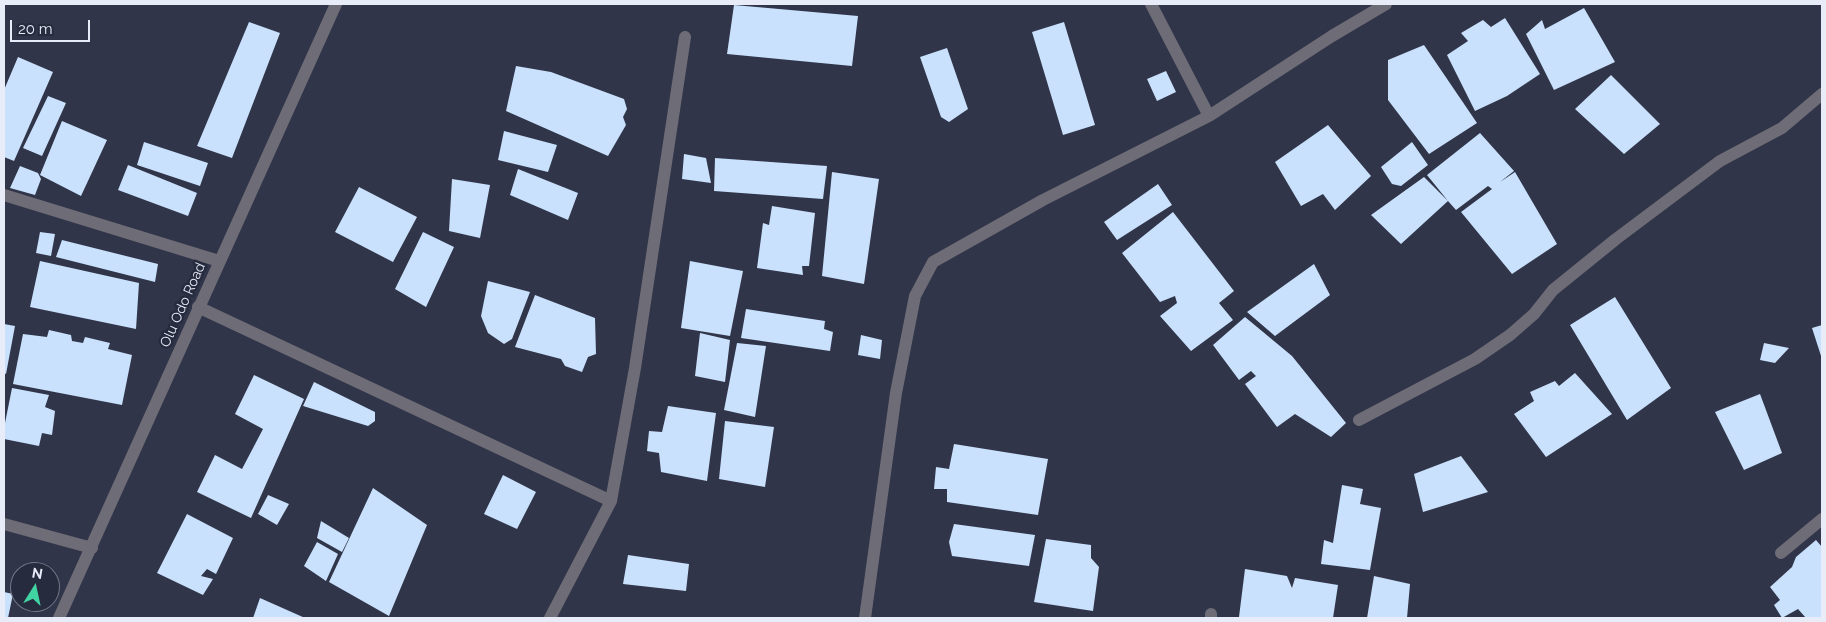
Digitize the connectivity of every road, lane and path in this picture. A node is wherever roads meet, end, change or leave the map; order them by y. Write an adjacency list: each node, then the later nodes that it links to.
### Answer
1 (1151, 4): 6 (street)
2 (1386, 4): 6 (street)
3 (332, 5): 8 (street, Olu Odo Road)
4 (685, 38): 11 (street)
5 (1822, 94): 10 (street)
6 (1209, 116): 18 (street)
7 (4, 195): 8 (street)
8 (219, 261): 9 (street, Olu Odo Road)
9 (198, 307): 11 (street); 14 (street, Olu Odo Road)
10 (1359, 420)
11 (611, 501): 17 (street)
12 (1822, 519): 15 (street)
13 (4, 524): 14 (street)
14 (92, 548): 16 (street, Olu Odo Road)
15 (1781, 552)
16 (59, 618)
17 (550, 618)
18 (865, 618)

